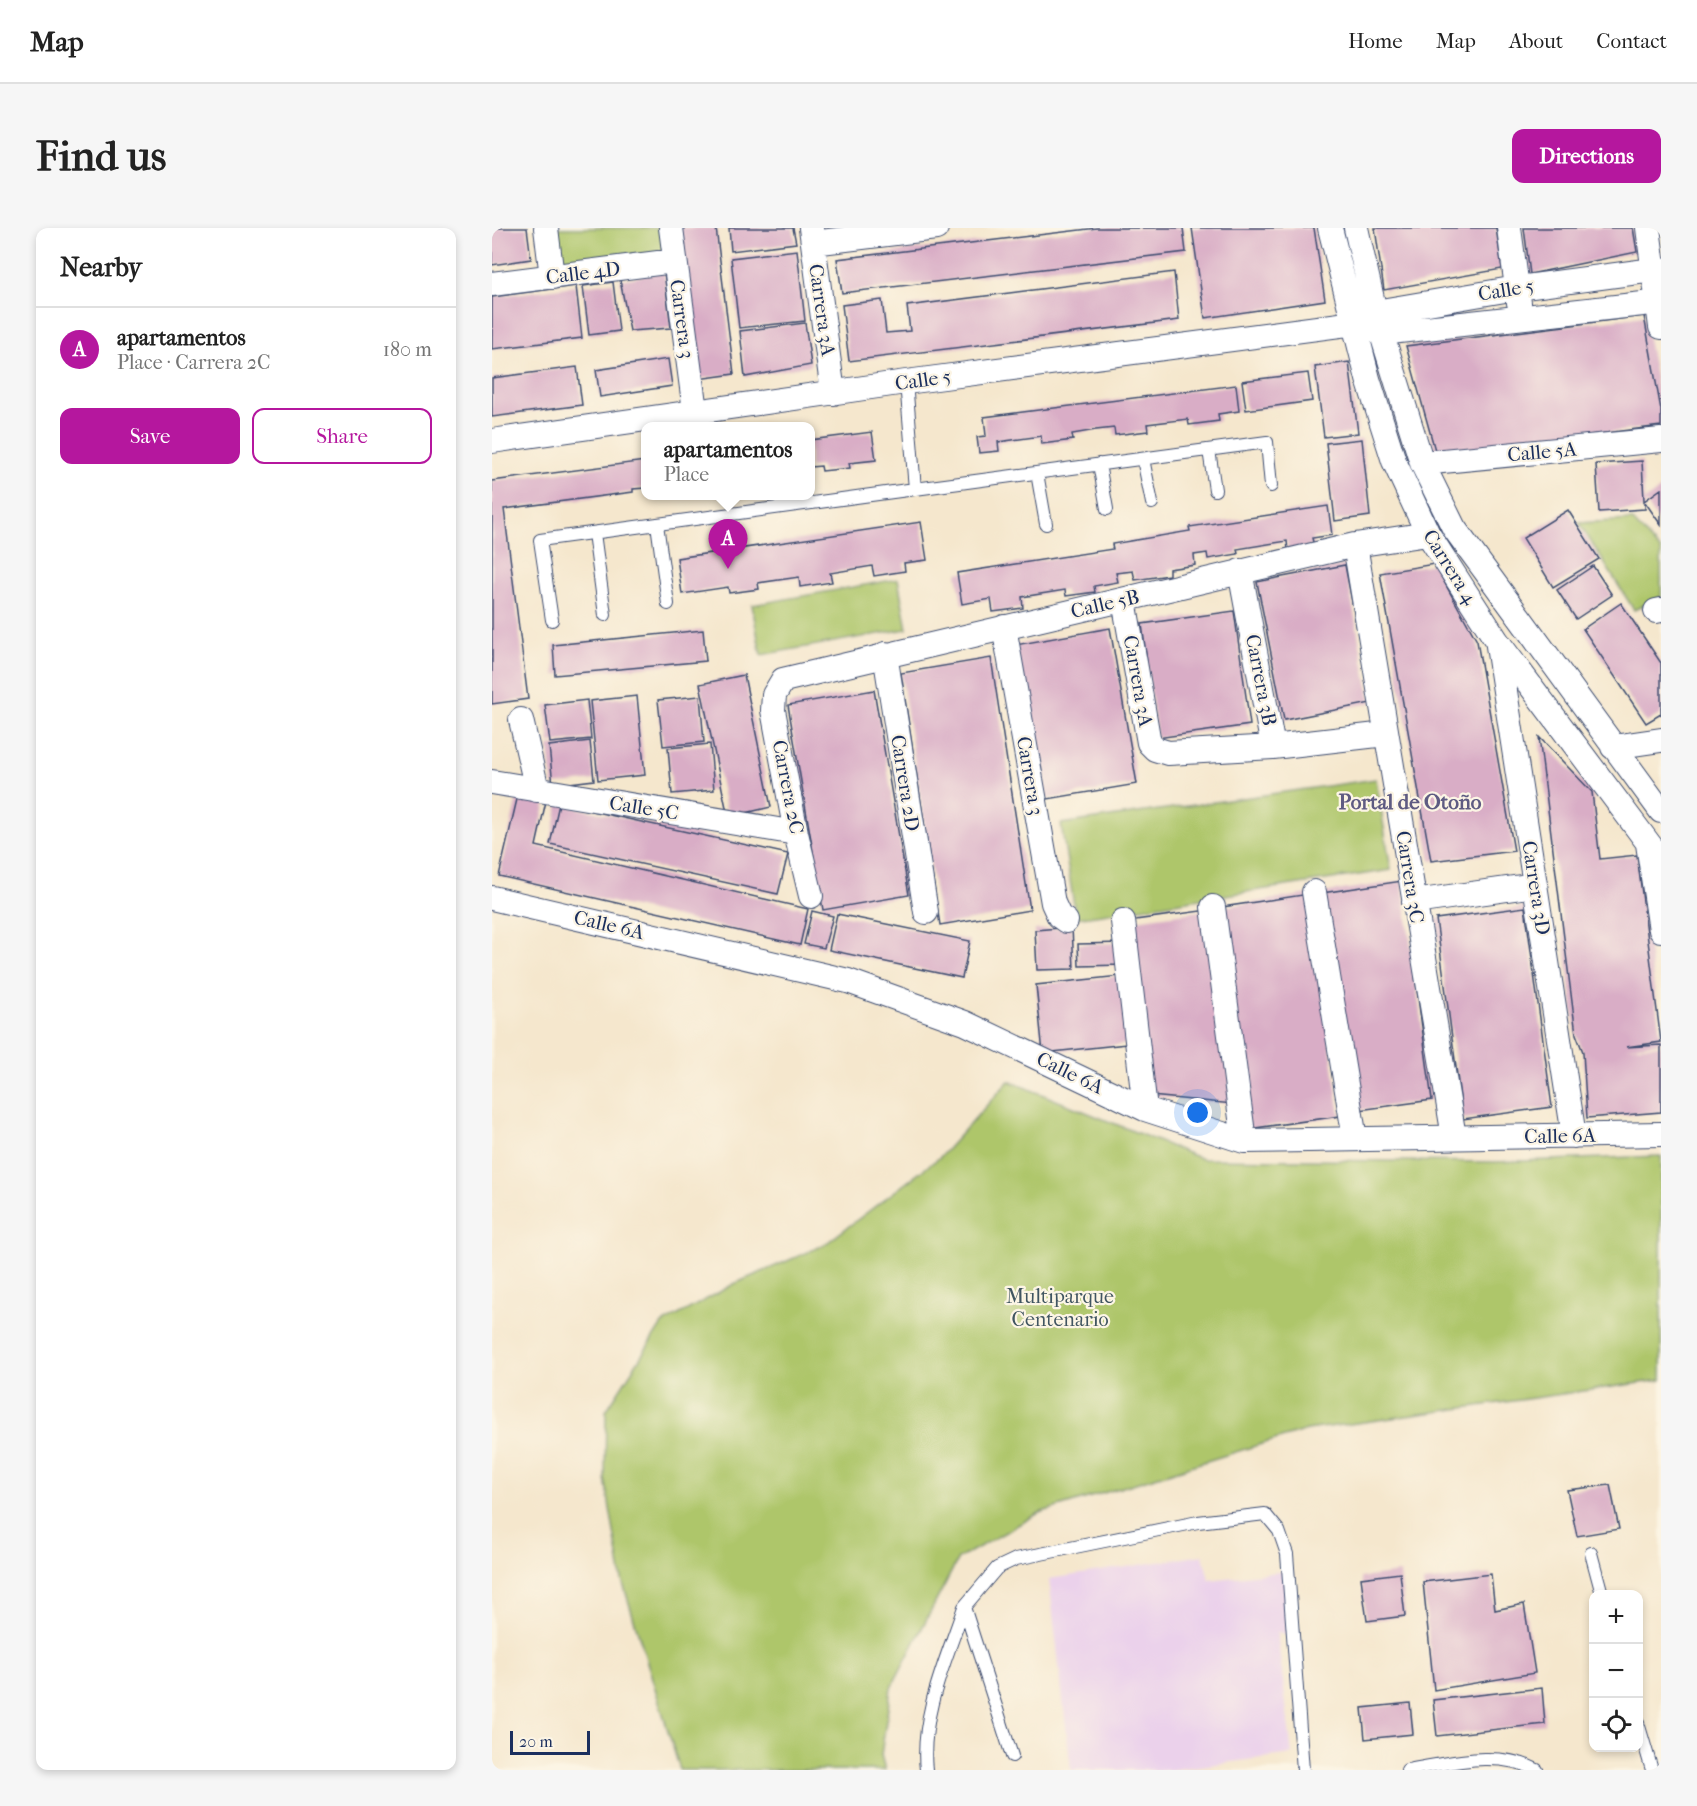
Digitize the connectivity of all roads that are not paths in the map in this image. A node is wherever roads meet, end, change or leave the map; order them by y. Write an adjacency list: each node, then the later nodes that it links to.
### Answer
1 (546, 228): 11 (street)
2 (671, 228): 9 (street, Carrera 3)
3 (934, 228): 8 (street)
4 (1330, 228): 16 (street, Carrera 4)
5 (1356, 228): 16 (street, Carrera 4)
6 (1509, 228): 13 (street)
7 (1648, 228): 10 (street)
8 (812, 235): 19 (street, Carrera 3A)
9 (674, 261): 11 (street, Calle 4D); 20 (street, Carrera 3)
10 (1657, 269): 13 (street, Calle 5); 14 (street)
11 (552, 277): 12 (street, Calle 4D)
12 (492, 284)
13 (1517, 288): 15 (street); 16 (street, Calle 5)
14 (1659, 302): 15 (street, Calle 5); 17 (street)
15 (1521, 317): 16 (street, Calle 5)
16 (1371, 323): 18 (street, Calle 5); 25 (street, Carrera 4); 36 (street, Carrera 4)
17 (1661, 327)
18 (906, 382): 19 (street, Calle 5); 29 (lane)
19 (832, 393): 20 (street, Calle 5)
20 (695, 411): 22 (street, Calle 5)
21 (1661, 440): 25 (street, Calle 5A)
22 (492, 441)
23 (1209, 450): 24 (lane); 28 (lane); 30 (lane)
24 (1143, 459): 26 (lane); 31 (lane)
25 (1422, 463): 51 (street, Carrera 4)
26 (1099, 464): 27 (lane); 32 (lane)
27 (1037, 473): 29 (lane); 34 (lane)
28 (1271, 486)
29 (915, 489): 33 (lane)
30 (1215, 490)
31 (1152, 503)
32 (1107, 509)
33 (657, 524): 35 (lane); 40 (lane)
34 (1046, 524)
35 (594, 533): 41 (lane); 42 (lane)
36 (1428, 534): 37 (street, Calle 5B); 44 (street, Carrera 4)
37 (1355, 545): 38 (street, Calle 5B); 48 (street, Carrera 3C)
38 (1240, 571): 39 (street, Calle 5B); 50 (street, Carrera 3B)
39 (1124, 600): 43 (street, Calle 5B); 50 (street, Carrera 3A)
40 (669, 604)
41 (605, 615)
42 (552, 620)
43 (1004, 627): 45 (street, Calle 5B); 64 (street, Carrera 3)
44 (1497, 641): 56 (street, Carrera 4); 57 (street, Carrera 3D)
45 (885, 654): 46 (street, Calle 5B); 63 (street, Carrera 2D)
46 (783, 680): 55 (street, Carrera 2C)
47 (521, 720): 53 (street)
48 (1386, 734): 50 (street, Carrera 3B); 61 (street, Carrera 3C)
49 (1661, 740): 51 (street)
50 (1273, 747)
51 (1613, 747): 54 (street, Carrera 4)
52 (492, 782): 53 (street, Calle 5C)
53 (537, 790): 55 (street, Calle 5C)
54 (1661, 811)
55 (796, 833): 59 (street, Carrera 2C)
56 (1654, 852): 66 (street)
57 (1535, 885): 61 (street); 69 (street, Carrera 3D)
58 (1314, 892): 71 (street)
59 (811, 896)
60 (493, 898): 67 (street, Calle 6A)
61 (1414, 902): 70 (street, Carrera 3C)
62 (1213, 907): 72 (street)
63 (926, 912)
64 (1066, 921)
65 (1123, 921): 67 (street)
66 (1661, 930)
67 (1145, 1109): 72 (street, Calle 6A)
68 (1661, 1134): 69 (street, Calle 6A)
69 (1574, 1136): 70 (street, Calle 6A)
70 (1454, 1137): 71 (street, Calle 6A)
71 (1355, 1139): 72 (street, Calle 6A)
72 (1244, 1141)
73 (1591, 1553): 74 (lane)
74 (1601, 1590)
75 (964, 1607): 77 (lane); 78 (lane); 79 (lane)
76 (1643, 1740): 82 (lane)
77 (1012, 1756)
78 (926, 1770)
79 (1303, 1770)
80 (1407, 1770): 81 (lane)
81 (1538, 1770)
82 (1652, 1770)

